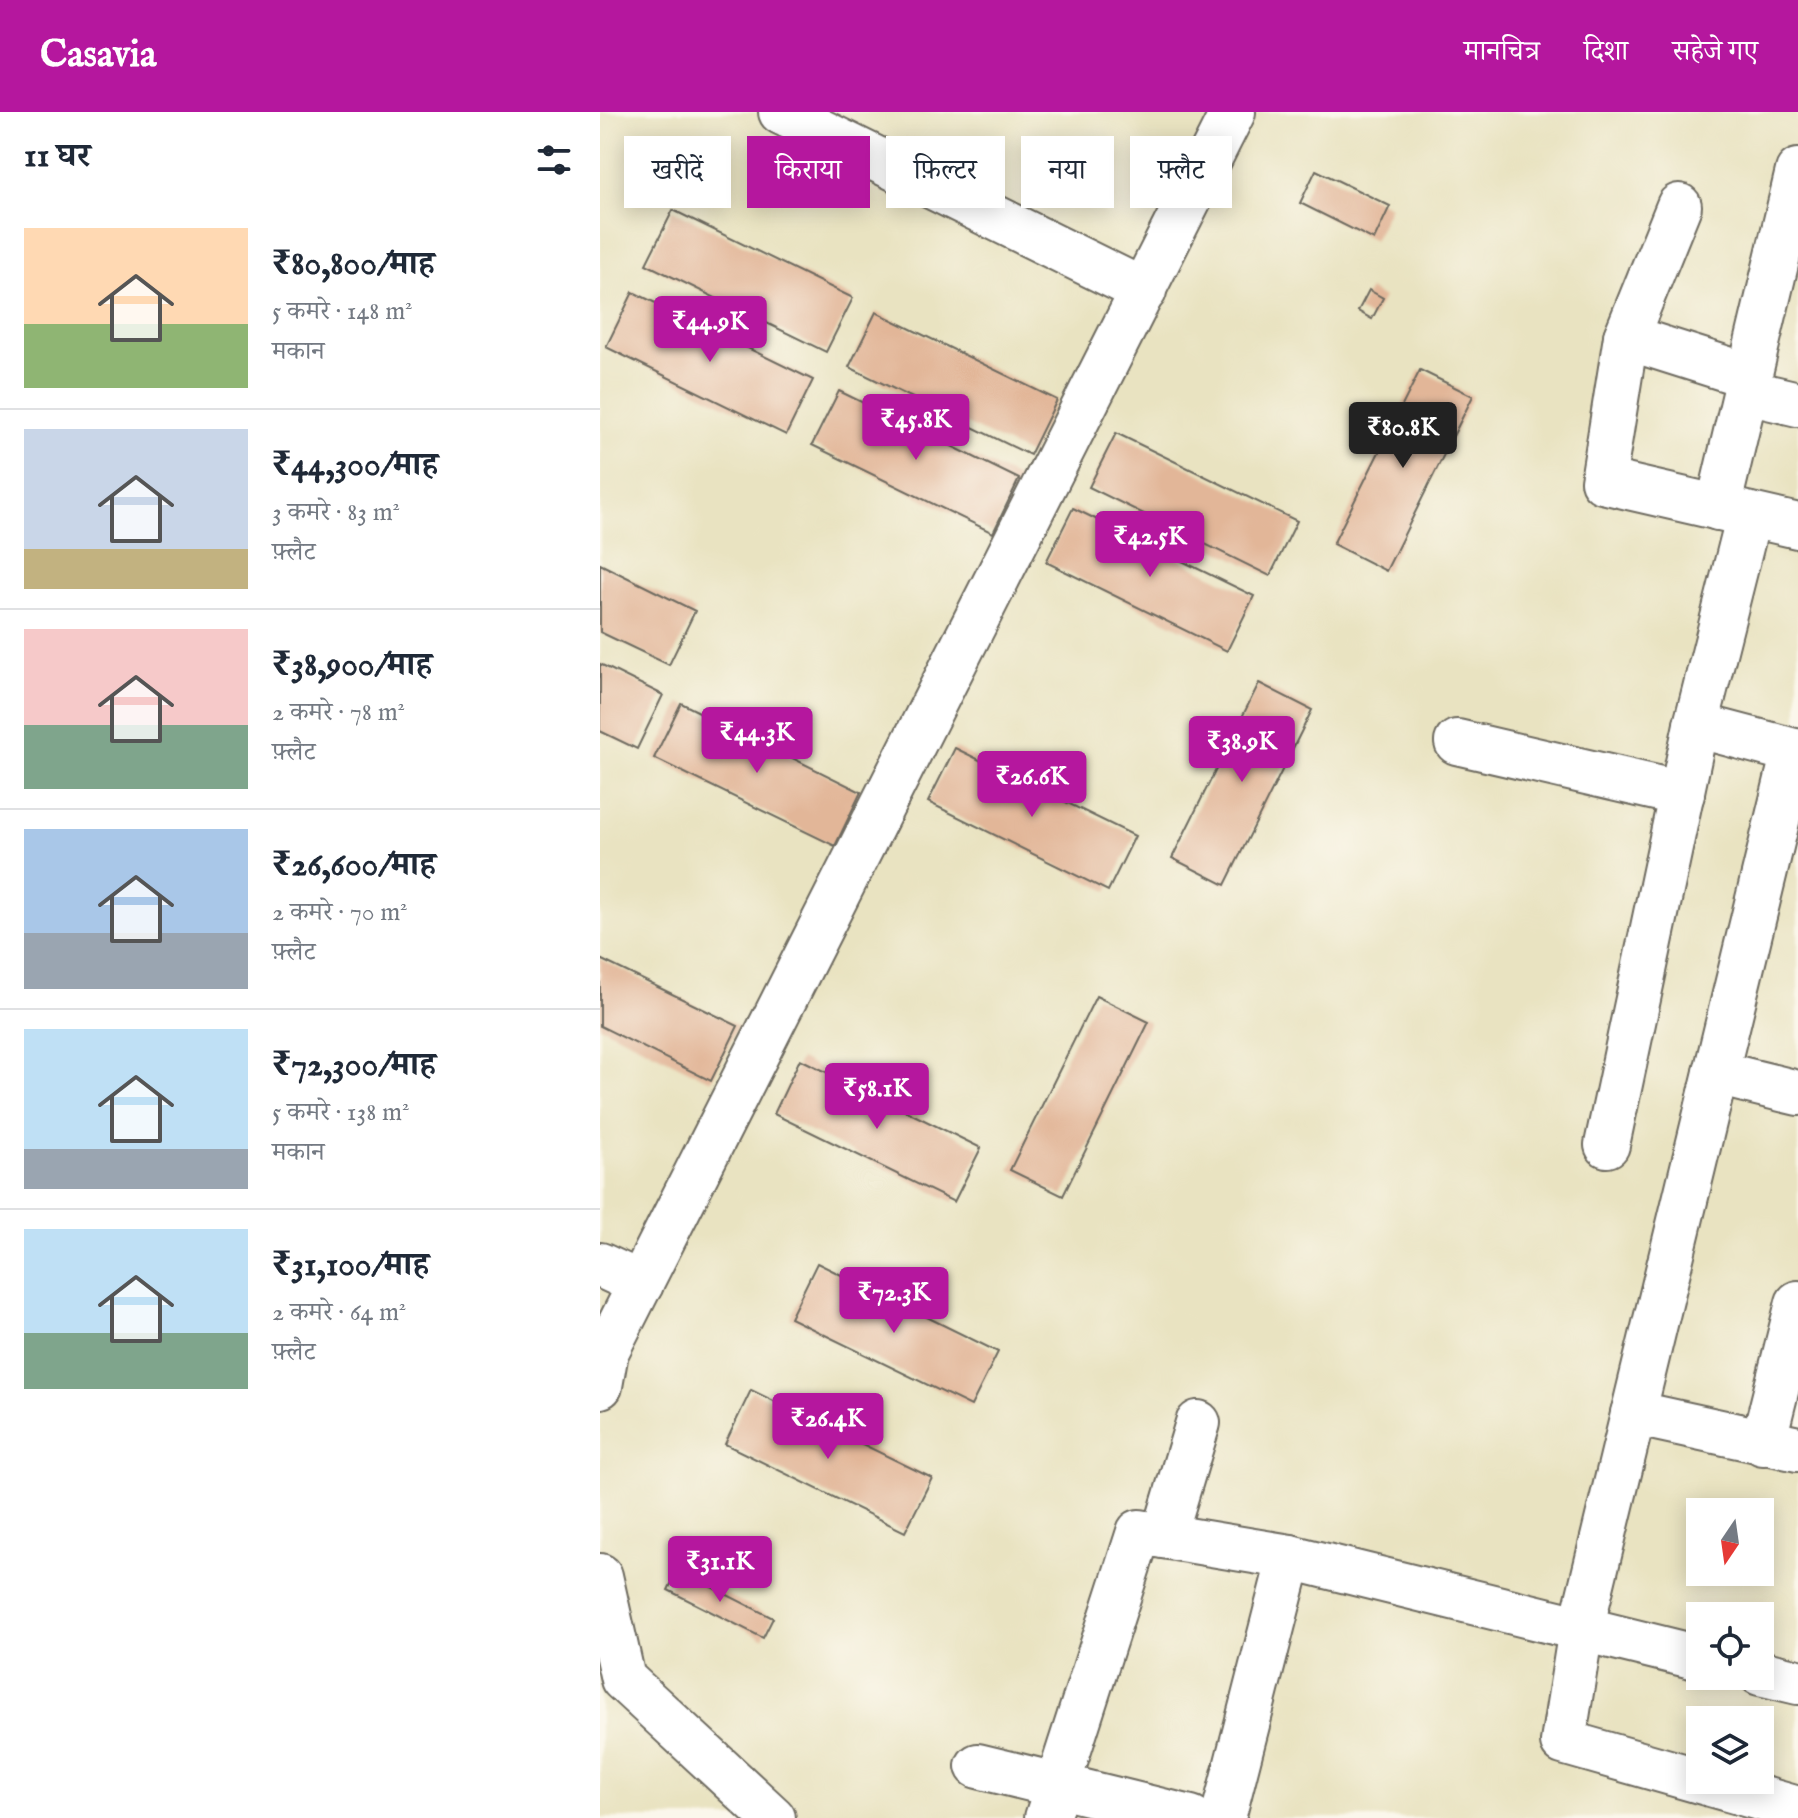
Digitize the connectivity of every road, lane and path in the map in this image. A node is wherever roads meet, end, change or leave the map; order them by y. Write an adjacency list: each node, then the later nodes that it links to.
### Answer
1 (781, 112): 5 (street)
2 (1233, 112): 5 (street)
3 (1798, 171): 7 (street)
4 (1679, 206): 6 (street)
5 (1144, 291): 19 (street)
6 (1626, 337): 7 (street); 9 (street)
7 (1748, 384): 8 (street); 9 (street)
8 (1798, 404)
9 (1734, 511): 10 (street); 11 (street)
10 (1798, 526)
11 (1696, 725): 13 (street); 14 (street)
12 (1457, 742): 14 (street)
13 (1796, 751): 15 (street)
14 (1682, 794): 17 (street)
15 (1716, 1073): 16 (street); 22 (street)
16 (1798, 1093)
17 (1607, 1145)
18 (600, 1265): 19 (street)
19 (641, 1284): 21 (street)
20 (1798, 1303): 24 (street)
21 (600, 1386)
22 (1633, 1413): 24 (street); 28 (street)
23 (1198, 1423): 25 (street)
24 (1780, 1446)
25 (1164, 1536): 26 (street); 33 (street)
26 (1290, 1557): 28 (street); 37 (street)
27 (600, 1576): 35 (street)
28 (1581, 1629): 29 (street); 34 (street)
29 (1686, 1655)
30 (1774, 1676): 31 (street)
31 (1798, 1682)
32 (978, 1766): 33 (street)
33 (1052, 1802): 36 (street)
34 (1798, 1809)
35 (773, 1818)
36 (1191, 1818)
37 (1223, 1818)

